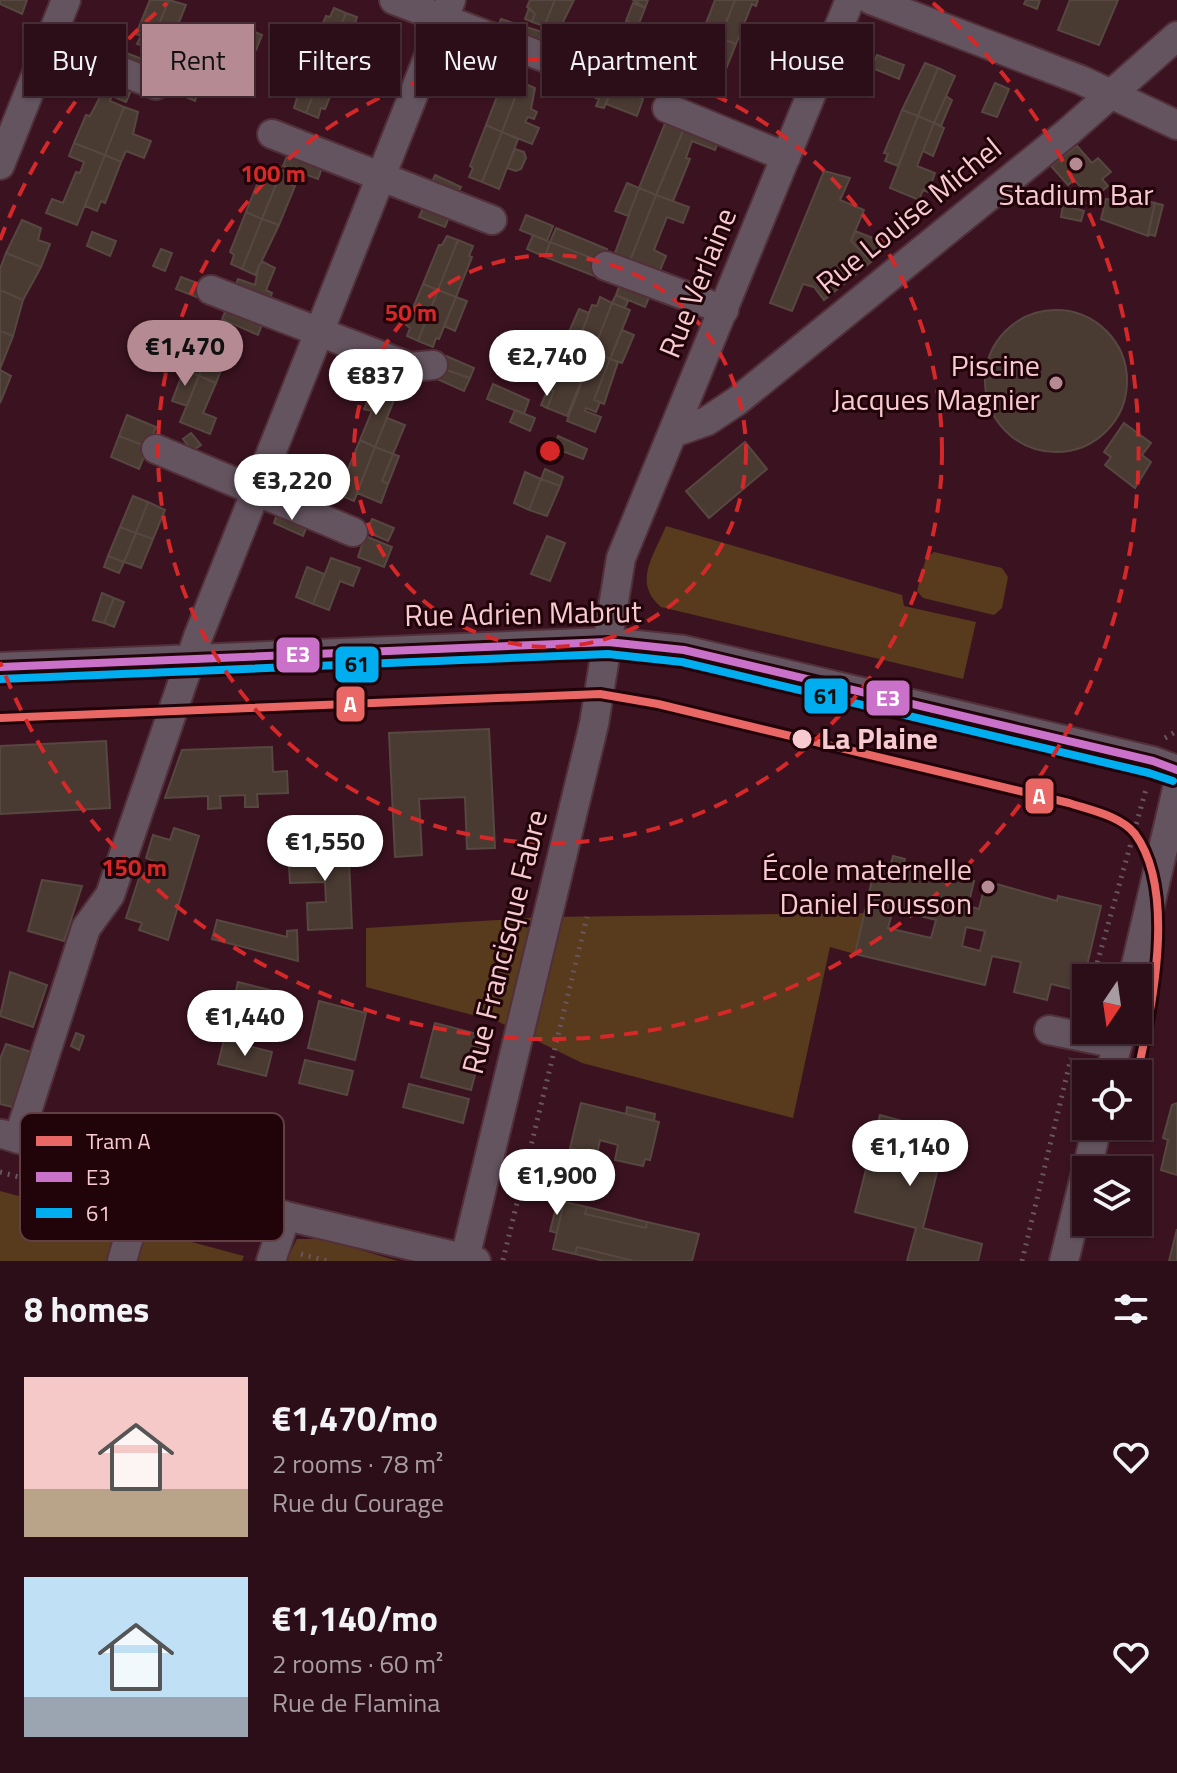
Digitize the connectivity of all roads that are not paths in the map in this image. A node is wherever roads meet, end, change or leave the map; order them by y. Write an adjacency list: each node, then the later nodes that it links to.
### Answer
1 (66, 0): 6 (street)
2 (394, 0): 5 (street)
3 (850, 0): 14 (street, Rue Verlaine)
4 (871, 0): 9 (street)
5 (447, 9): 8 (street); 16 (street)
6 (57, 24)
7 (1177, 36): 9 (street, Rue Louise Michel)
8 (542, 55)
9 (1111, 94): 12 (street); 23 (street, Rue Louise Michel)
10 (28, 96): 15 (street)
11 (667, 108): 14 (street)
12 (1177, 125)
13 (272, 134): 16 (street)
14 (786, 157): 20 (street, Rue Verlaine)
15 (0, 165)
16 (380, 177): 17 (street); 21 (street)
17 (492, 220)
18 (606, 266): 20 (street)
19 (211, 290): 21 (street)
20 (724, 310): 23 (street, Rue Verlaine)
21 (319, 332): 22 (street); 25 (street)
22 (433, 365)
23 (673, 433): 27 (street, Rue Verlaine)
24 (156, 449): 25 (street)
25 (256, 491): 26 (street); 28 (street)
26 (353, 532)
27 (608, 642): 28 (street, Rue Adrien Mabrut); 30 (street, Rue Adrien Mabrut); 41 (street, Rue Francisque Fabre)
28 (189, 660): 29 (street, Rue Adrien Mabrut); 35 (street)
29 (0, 667)
30 (1177, 770)
31 (1177, 789): 32 (street)
32 (1136, 964)
33 (1049, 1030): 34 (street)
34 (1072, 1034)
35 (9, 1136)
36 (286, 1216): 37 (street); 41 (street)
37 (284, 1222)
38 (1072, 1228): 44 (street)
39 (128, 1241): 42 (street)
40 (278, 1241): 43 (street)
41 (471, 1260)
42 (122, 1261)
43 (271, 1261)
44 (1064, 1261)

